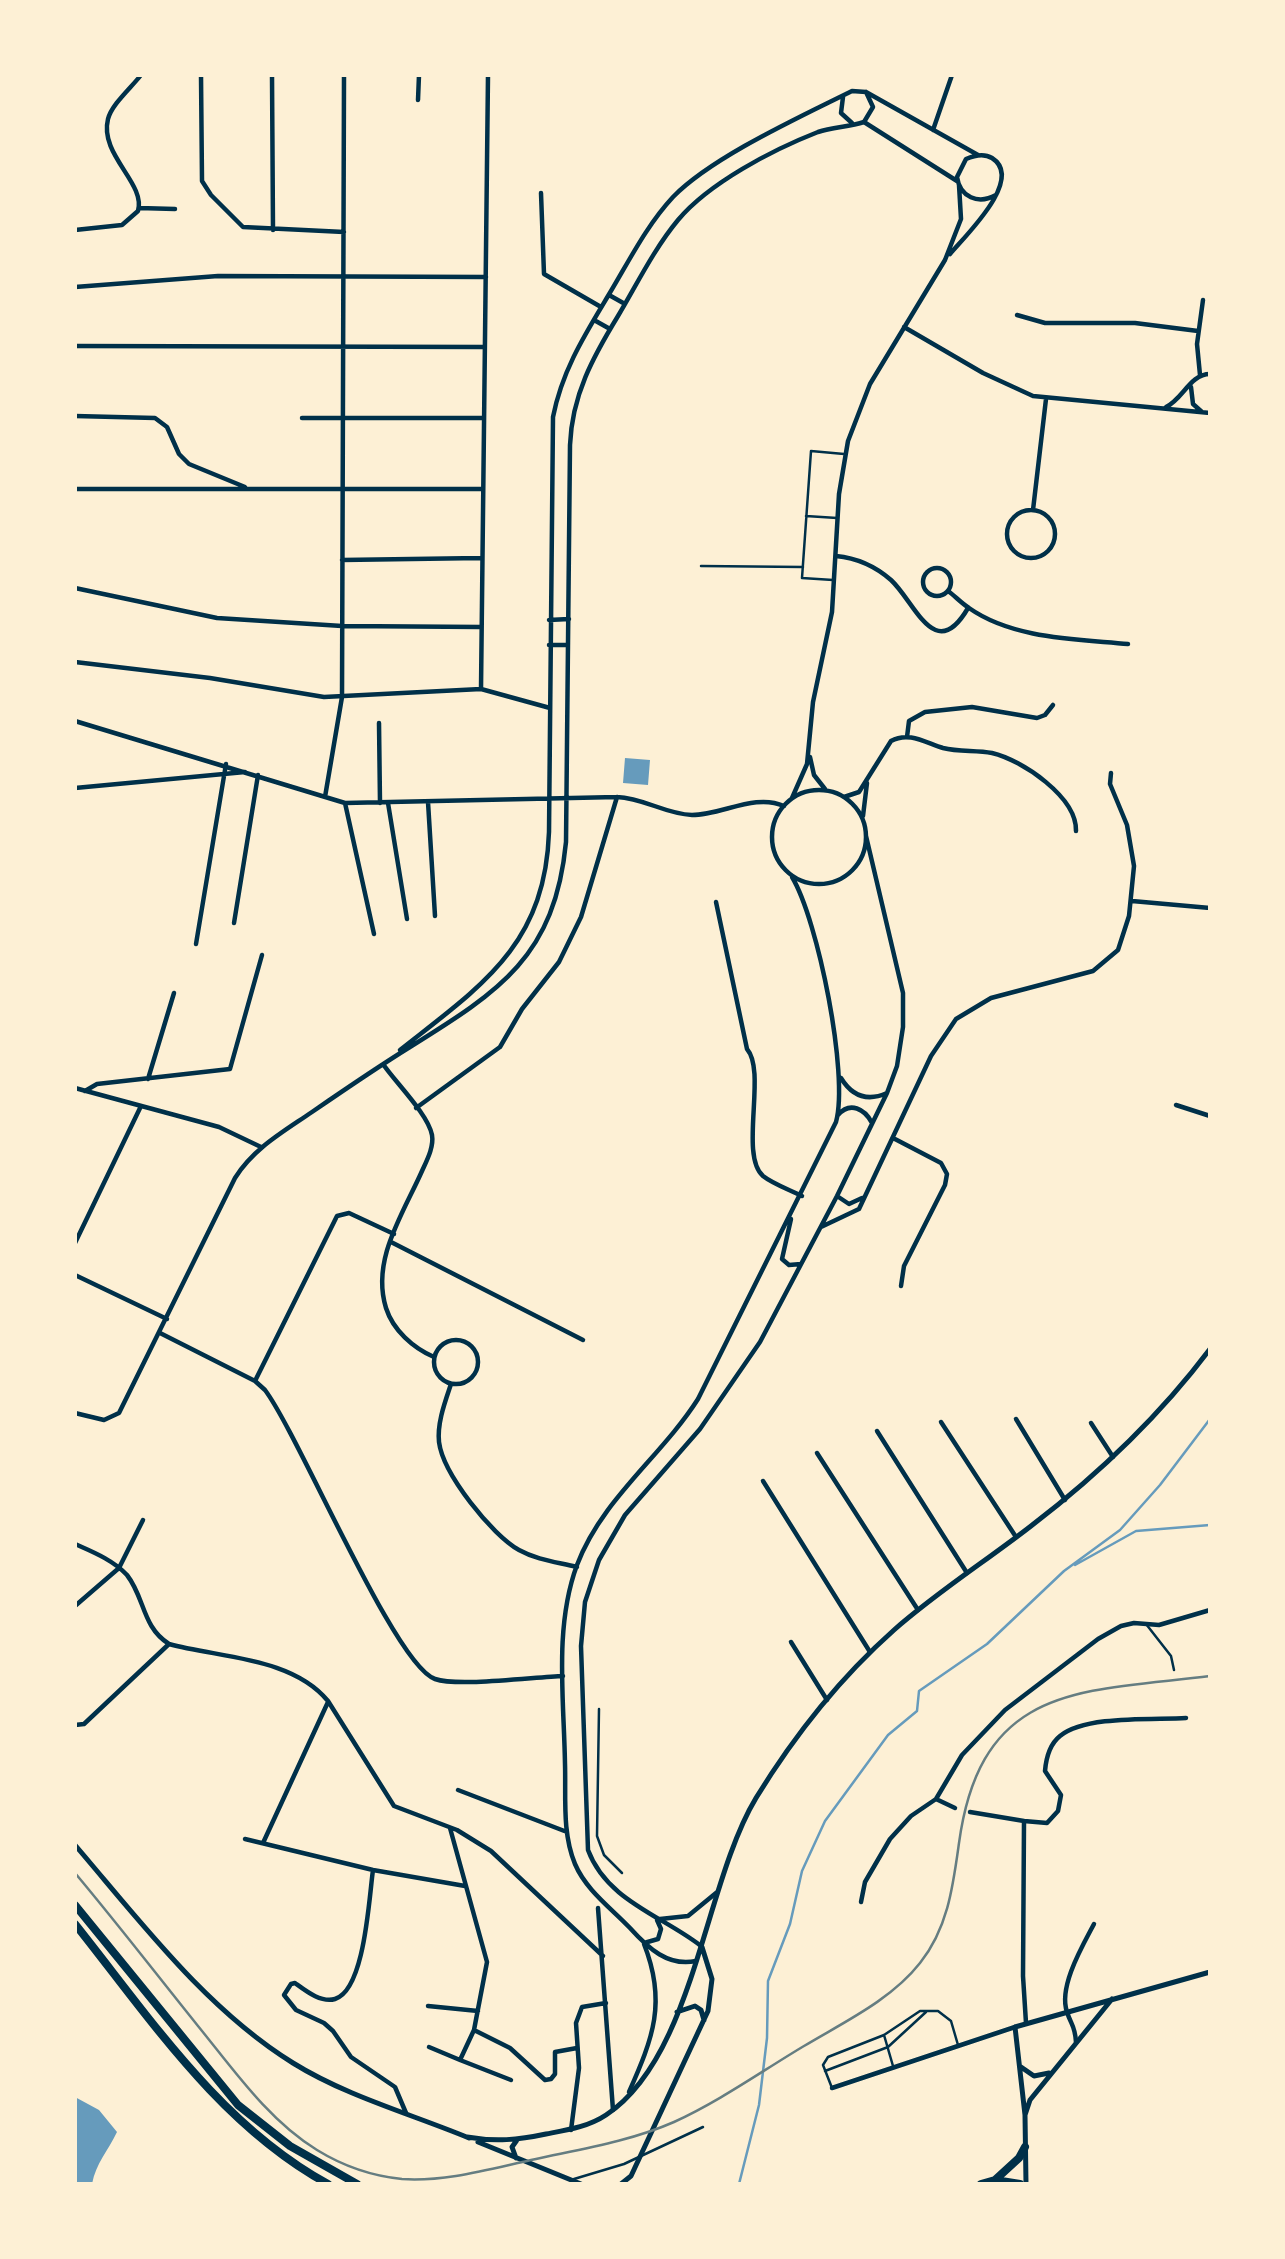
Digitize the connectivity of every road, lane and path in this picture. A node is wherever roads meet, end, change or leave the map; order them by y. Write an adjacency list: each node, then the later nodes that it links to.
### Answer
1 (141, 75): 18 (street)
2 (201, 75): 21 (street)
3 (272, 75): 21 (street)
4 (344, 75): 22 (street)
5 (419, 75): 10 (street)
6 (488, 75): 25 (street)
7 (952, 75): 13 (street)
8 (866, 92): 9 (street); 11 (street); 13 (street)
9 (844, 96): 12 (street); 27 (street)
10 (418, 100)
11 (864, 122): 12 (street); 15 (street)
12 (854, 124): 29 (street)
13 (933, 130): 14 (street)
14 (978, 155): 15 (street); 17 (street)
15 (958, 183): 17 (street); 23 (street)
16 (541, 193): 30 (street)
17 (996, 194): 23 (street)
18 (139, 208): 19 (street); 20 (street)
19 (175, 209)
20 (75, 230)
21 (273, 230): 22 (street)
22 (344, 232): 24 (street)
23 (945, 260): 33 (street)
24 (344, 277): 25 (street); 26 (street); 37 (street)
25 (486, 277): 38 (street)
26 (75, 287)
27 (609, 295): 29 (street); 30 (street)
28 (1203, 300): 35 (street)
29 (625, 304): 34 (street)
30 (601, 307): 32 (street)
31 (1017, 315): 35 (street)
32 (594, 320): 34 (street); 68 (street)
33 (904, 327): 42 (street); 50 (street)
34 (610, 329): 67 (street)
35 (1198, 331): 40 (street)
36 (75, 346): 37 (street)
37 (343, 347): 38 (street); 48 (street)
38 (484, 347): 49 (street)
39 (1210, 374): 40 (street)
40 (1200, 375): 41 (street)
41 (1192, 383): 43 (street); 44 (street)
42 (1046, 399): 43 (street); 55 (street)
43 (1165, 408): 44 (street)
44 (1202, 412): 45 (street)
45 (1210, 413)
46 (75, 416): 52 (street)
47 (302, 418): 48 (street)
48 (342, 418): 49 (street); 53 (street)
49 (483, 418): 54 (street)
50 (844, 454): 56 (lane); 57 (street)
51 (75, 489): 52 (street)
52 (249, 489): 53 (street)
53 (342, 489): 54 (street); 60 (street)
54 (482, 489): 59 (street)
55 (1033, 510): 55 (street)
56 (806, 516): 57 (lane); 62 (lane)
57 (837, 518): 58 (street)
58 (836, 556): 63 (street); 66 (street)
59 (482, 558): 60 (street); 70 (street)
60 (342, 560): 69 (street)
61 (701, 566): 62 (lane)
62 (803, 567): 63 (lane)
63 (834, 580): 82 (street)
64 (75, 588): 69 (street)
65 (948, 591): 65 (street); 66 (street)
66 (968, 608): 71 (street)
67 (569, 619): 68 (street); 73 (street)
68 (550, 620): 72 (street)
69 (342, 626): 70 (street); 76 (street)
70 (481, 627): 75 (street)
71 (1128, 644)
72 (549, 645): 73 (street); 78 (street)
73 (568, 645): 96 (street)
74 (75, 662): 76 (street)
75 (481, 690): 76 (street); 78 (street)
76 (342, 697): 91 (street)
77 (1053, 705): 81 (street)
78 (550, 708): 95 (street)
79 (75, 721): 83 (street)
80 (379, 723): 99 (street)
81 (907, 737): 85 (street); 103 (street)
82 (809, 743): 90 (street); 94 (street)
83 (226, 764): 84 (street); 88 (street)
84 (248, 772): 87 (street); 88 (street)
85 (872, 772): 93 (street); 102 (street)
86 (1111, 773): 106 (street)
87 (258, 775): 91 (street); 111 (street)
88 (225, 776): 89 (street); 113 (street)
89 (75, 788)
90 (828, 791): 93 (street); 94 (street)
91 (325, 797): 98 (street)
92 (617, 797): 96 (street); 101 (street); 124 (street)
93 (844, 797): 102 (street)
94 (792, 798): 101 (street)
95 (548, 799): 96 (street); 97 (street); 116 (street)
96 (567, 799): 116 (street)
97 (428, 802): 100 (street); 109 (street)
98 (345, 803): 99 (street); 112 (street)
99 (380, 803): 100 (street)
100 (388, 803): 110 (street)
101 (784, 806): 105 (street)
102 (864, 824): 104 (street)
103 (1076, 831)
104 (866, 836): 105 (street); 121 (street)
105 (792, 877): 117 (street)
106 (1132, 901): 108 (street); 128 (street)
107 (716, 902): 131 (street)
108 (1210, 908)
109 (435, 916)
110 (407, 919)
111 (234, 923)
112 (374, 934)
113 (196, 944)
114 (262, 955): 118 (street)
115 (174, 993): 118 (street)
116 (383, 1064): 124 (street); 129 (street)
117 (841, 1077): 121 (street); 125 (street)
118 (148, 1079): 120 (street)
119 (75, 1088): 120 (street)
120 (85, 1091): 123 (street)
121 (887, 1093): 127 (street)
122 (1176, 1105): 126 (street)
123 (141, 1106): 129 (street); 135 (street)
124 (416, 1108): 136 (street)
125 (838, 1115): 127 (street); 131 (street)
126 (1210, 1116)
127 (872, 1124): 132 (street)
128 (892, 1138): 130 (street); 141 (street)
129 (261, 1147): 142 (street)
130 (865, 1194): 132 (street); 134 (street)
131 (802, 1196): 133 (street)
132 (837, 1196): 134 (street)
133 (791, 1218): 139 (street); 161 (street)
134 (820, 1227): 139 (street)
135 (78, 1231): 138 (street)
136 (394, 1234): 137 (street); 147 (street)
137 (391, 1242): 144 (street); 146 (street)
138 (75, 1243)
139 (801, 1264): 179 (street)
140 (75, 1275): 142 (street)
141 (901, 1286)
142 (167, 1319): 143 (street)
143 (160, 1333): 147 (street); 149 (street)
144 (583, 1340)
145 (1210, 1349): 155 (street)
146 (434, 1357): 148 (street); 148 (street)
147 (255, 1381): 172 (street)
148 (451, 1384): 161 (street)
149 (75, 1412)
150 (1016, 1419): 157 (street)
151 (942, 1422): 159 (street)
152 (1091, 1423): 155 (street)
153 (877, 1431): 163 (street)
154 (817, 1453): 165 (street)
155 (1114, 1458): 157 (street)
156 (763, 1481): 170 (street)
157 (1065, 1500): 159 (street)
158 (142, 1520): 162 (street)
159 (1016, 1537): 163 (street)
160 (75, 1544): 162 (street)
161 (577, 1567): 172 (street)
162 (119, 1568): 164 (street); 169 (street)
163 (967, 1573): 165 (street)
164 (75, 1606)
165 (918, 1610): 170 (street)
166 (1210, 1610): 167 (street)
167 (1146, 1624): 171 (lane); 181 (street)
168 (791, 1642): 173 (street)
169 (169, 1644): 174 (street); 177 (street)
170 (870, 1652): 173 (street)
171 (1174, 1670)
172 (563, 1676): 186 (street)
173 (827, 1700): 193 (street)
174 (328, 1701): 185 (street); 188 (street)
175 (598, 1709): 178 (lane)
176 (1186, 1718): 184 (street)
177 (75, 1725)
178 (597, 1765): 179 (lane); 191 (lane)
179 (583, 1766): 197 (street)
180 (458, 1790): 186 (street)
181 (936, 1799): 182 (street); 194 (street)
182 (955, 1808)
183 (970, 1812): 184 (street)
184 (1024, 1821): 213 (street)
185 (449, 1827): 192 (street); 202 (street)
186 (567, 1832): 200 (street)
187 (245, 1839): 188 (street)
188 (262, 1844): 190 (street)
189 (75, 1845): 231 (street)
190 (373, 1870): 192 (street); 231 (street)
191 (622, 1873)
192 (465, 1886): 208 (street)
193 (722, 1887): 197 (street); 201 (street)
194 (861, 1902)
195 (75, 1905): 243 (highway)
196 (598, 1908): 202 (street)
197 (656, 1918): 200 (street); 201 (street)
198 (75, 1924): 242 (highway)
199 (1094, 1924): 211 (street)
200 (643, 1943): 203 (street); 229 (street)
201 (702, 1947): 203 (street); 212 (street)
202 (603, 1956): 206 (street)
203 (696, 1961): 209 (street)
204 (1210, 1972): 205 (street)
205 (1112, 1999): 211 (street); 217 (street)
206 (606, 2003): 221 (street); 230 (street)
207 (428, 2006): 208 (street)
208 (478, 2011): 215 (street)
209 (677, 2012): 212 (street); 229 (street)
210 (926, 2012): 216 (lane); 218 (lane); 220 (lane)
211 (1067, 2012): 213 (street); 217 (street)
212 (704, 2020): 239 (street)
213 (1027, 2024): 214 (street)
214 (1015, 2027): 218 (street); 223 (street)
215 (474, 2029): 221 (street); 222 (street)
216 (884, 2035): 220 (lane); 226 (lane)
217 (1076, 2042): 225 (street)
218 (958, 2045): 224 (street)
219 (429, 2047): 222 (street)
220 (888, 2047): 224 (lane); 226 (lane)
221 (577, 2048): 234 (street)
222 (460, 2060): 227 (street)
223 (1019, 2064): 225 (street); 232 (street)
224 (893, 2066): 228 (street)
225 (1053, 2070): 232 (street)
226 (824, 2071): 228 (lane)
227 (511, 2080)
228 (832, 2088)
229 (627, 2096): 230 (street)
230 (613, 2110): 234 (street)
231 (406, 2113): 235 (street)
232 (1025, 2115): 237 (street)
233 (703, 2127): 241 (lane)
234 (571, 2130): 236 (street)
235 (467, 2137): 236 (street); 238 (street)
236 (518, 2140): 238 (street)
237 (1025, 2147): 240 (highway); 249 (street)
238 (516, 2158): 241 (street)
239 (631, 2175): 245 (street); 246 (street)
240 (995, 2180): 247 (highway); 248 (highway)
241 (569, 2182): 244 (street)
242 (328, 2184)
243 (357, 2184)
244 (581, 2184)
245 (621, 2184)
246 (631, 2184)
247 (981, 2184)
248 (1020, 2184)
249 (1026, 2184)

